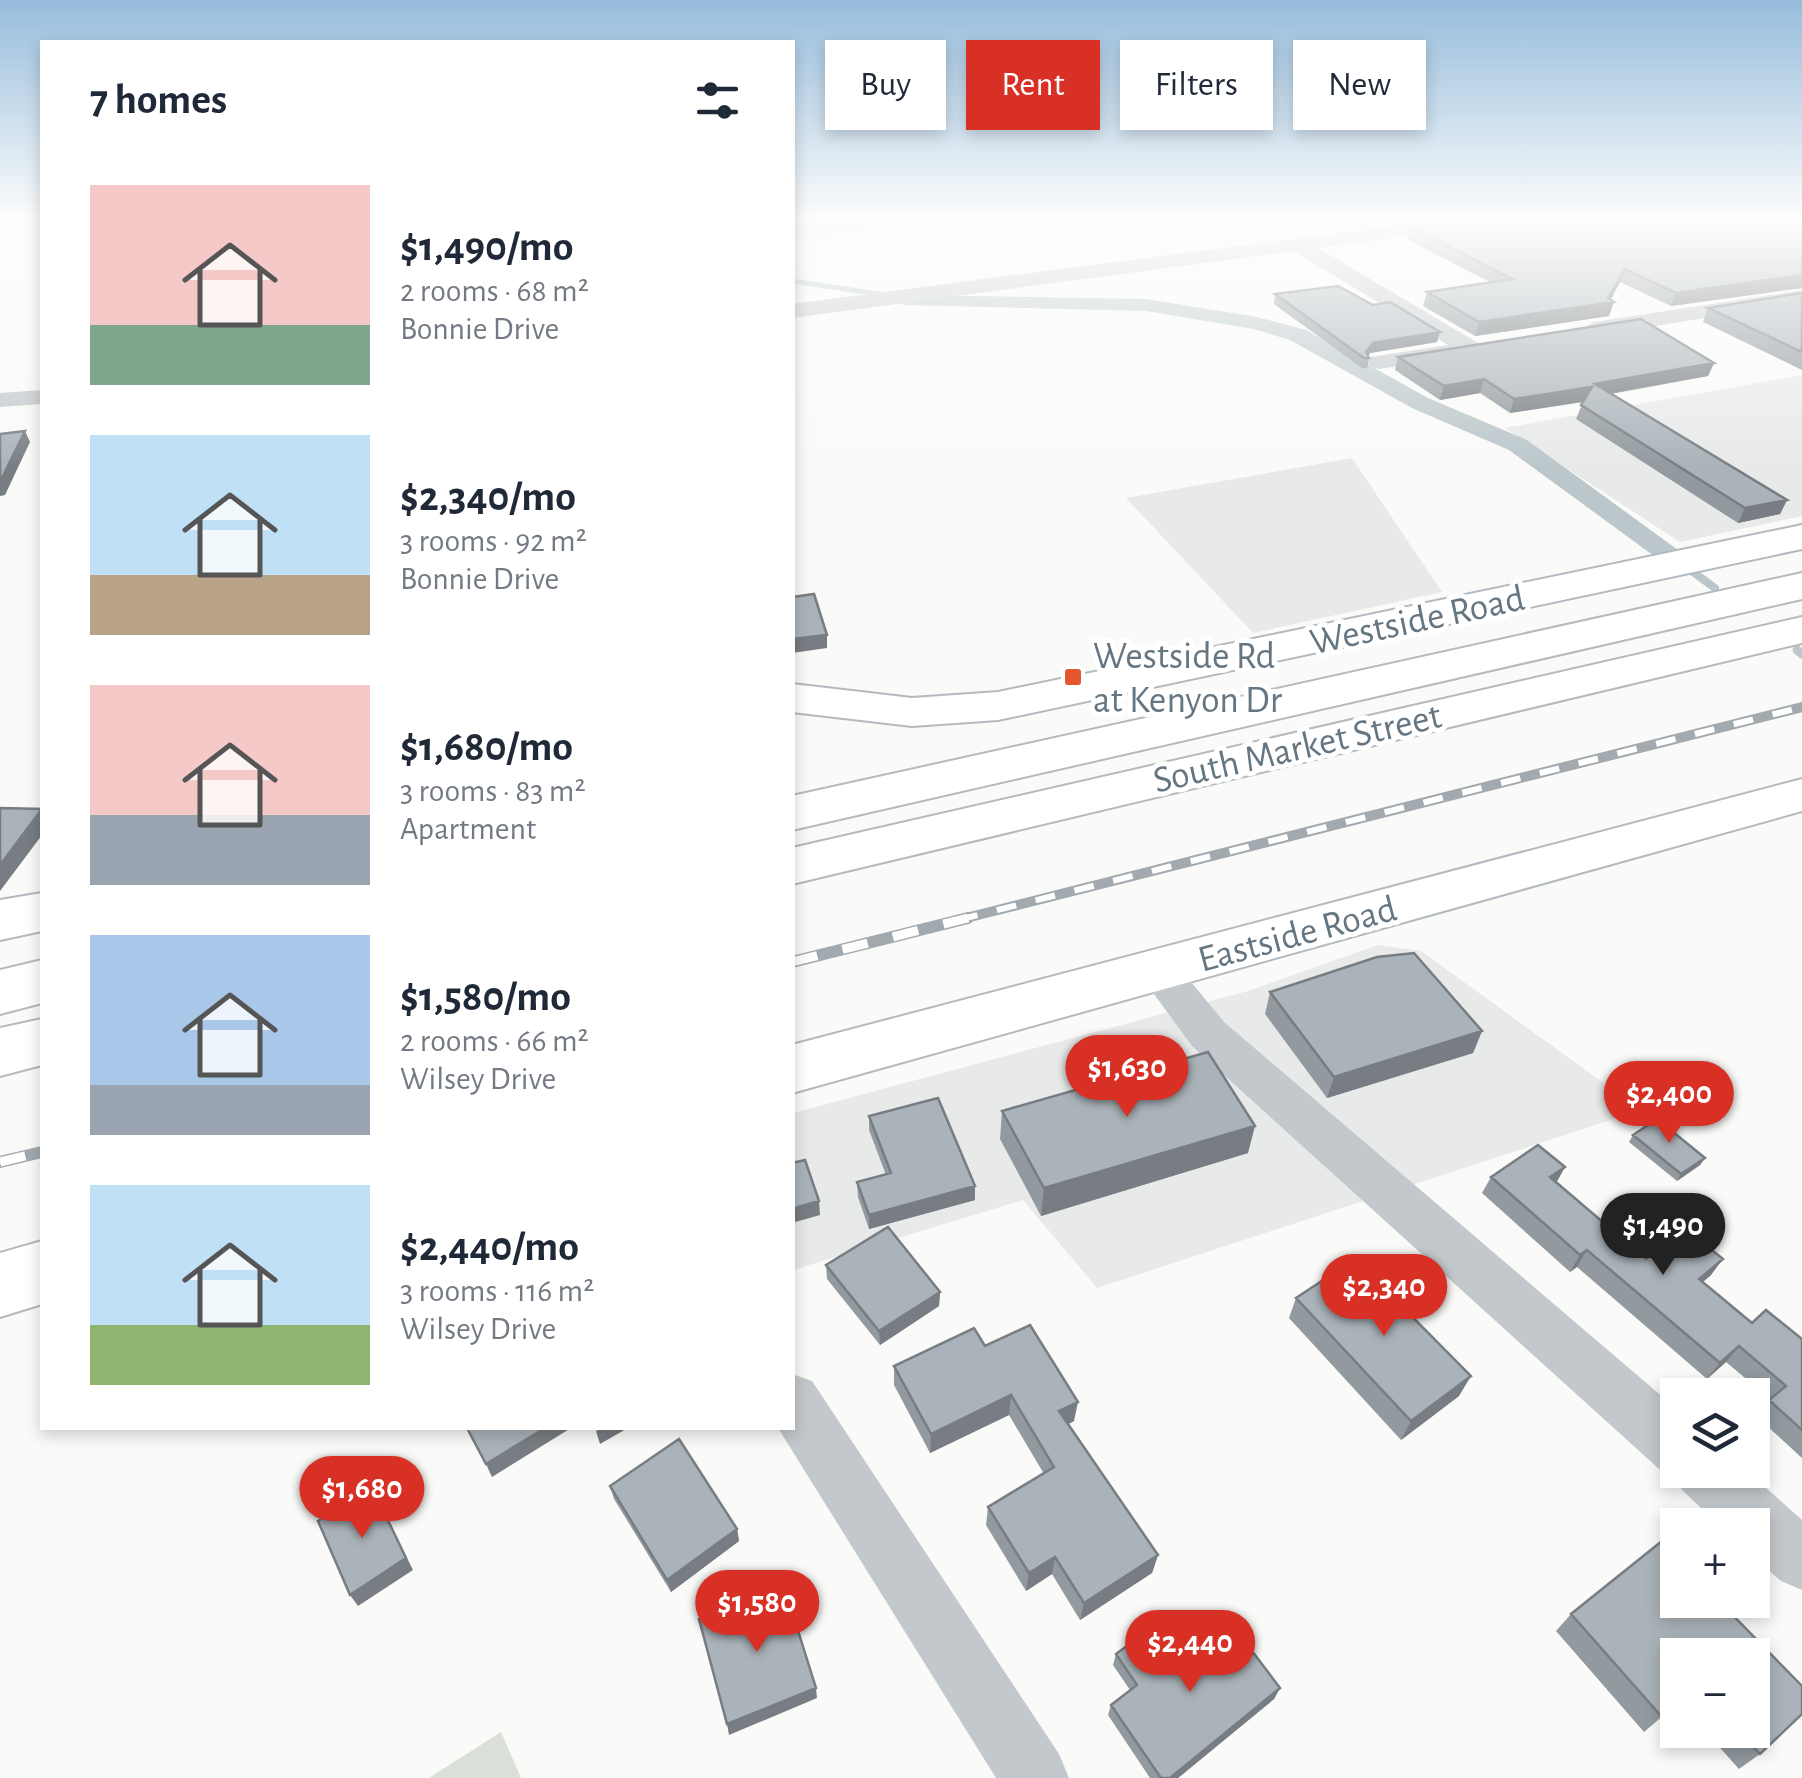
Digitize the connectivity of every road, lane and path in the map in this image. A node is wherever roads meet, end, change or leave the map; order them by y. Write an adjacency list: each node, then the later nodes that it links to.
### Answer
1 (858, 303): 4 (street)
2 (1402, 303): 6 (street)
3 (1758, 303): 5 (street)
4 (795, 311)
5 (1568, 333)
6 (1379, 362)
7 (40, 396): 8 (street)
8 (0, 400)
9 (1802, 536): 12 (main road, Westside Road)
10 (1791, 588): 14 (main road, South Market Street)
11 (1802, 630): 15 (main road, South Market Street)
12 (795, 698)
13 (1802, 795): 18 (main road, Eastside Road)
14 (795, 812)
15 (795, 865)
16 (40, 912): 17 (main road)
17 (0, 920)
18 (1158, 971): 23 (main road, Eastside Road); 27 (street)
19 (40, 982): 20 (main road)
20 (0, 992)
21 (40, 1042): 22 (main road)
22 (0, 1052)
23 (795, 1068)
24 (40, 1274): 25 (main road)
25 (0, 1284)
26 (795, 1405): 30 (street)
27 (1660, 1432)
28 (1722, 1488): 29 (street)
29 (1802, 1560)
30 (1035, 1778)

